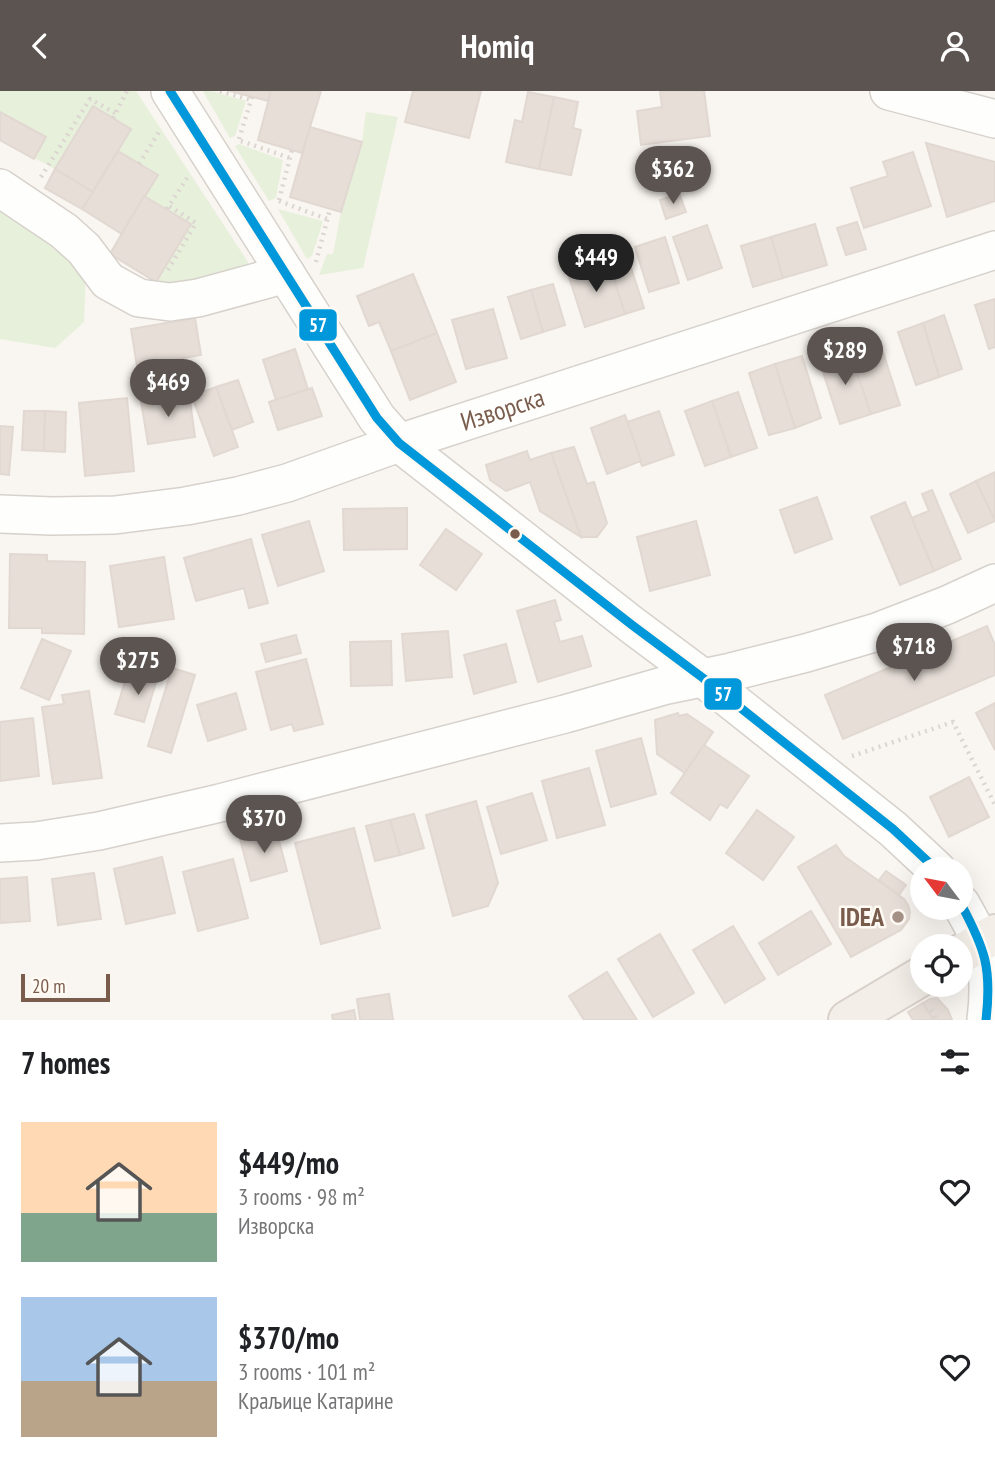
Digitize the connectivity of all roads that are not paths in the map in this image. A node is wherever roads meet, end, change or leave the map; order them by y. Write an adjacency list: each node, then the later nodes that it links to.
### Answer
1 (889, 91): 3 (street)
2 (168, 107): 6 (street)
3 (995, 119)
4 (0, 188): 6 (street)
5 (995, 250): 7 (street, Изворска)
6 (301, 270): 7 (street)
7 (399, 443): 8 (street, Изворска); 10 (street)
8 (0, 514)
9 (995, 583): 10 (street)
10 (704, 678): 11 (street); 12 (street)
11 (0, 843)
12 (923, 857)
13 (969, 921): 14 (street)
14 (979, 943): 17 (street)
15 (910, 983): 16 (main road)
16 (848, 1020)
17 (986, 1020)

